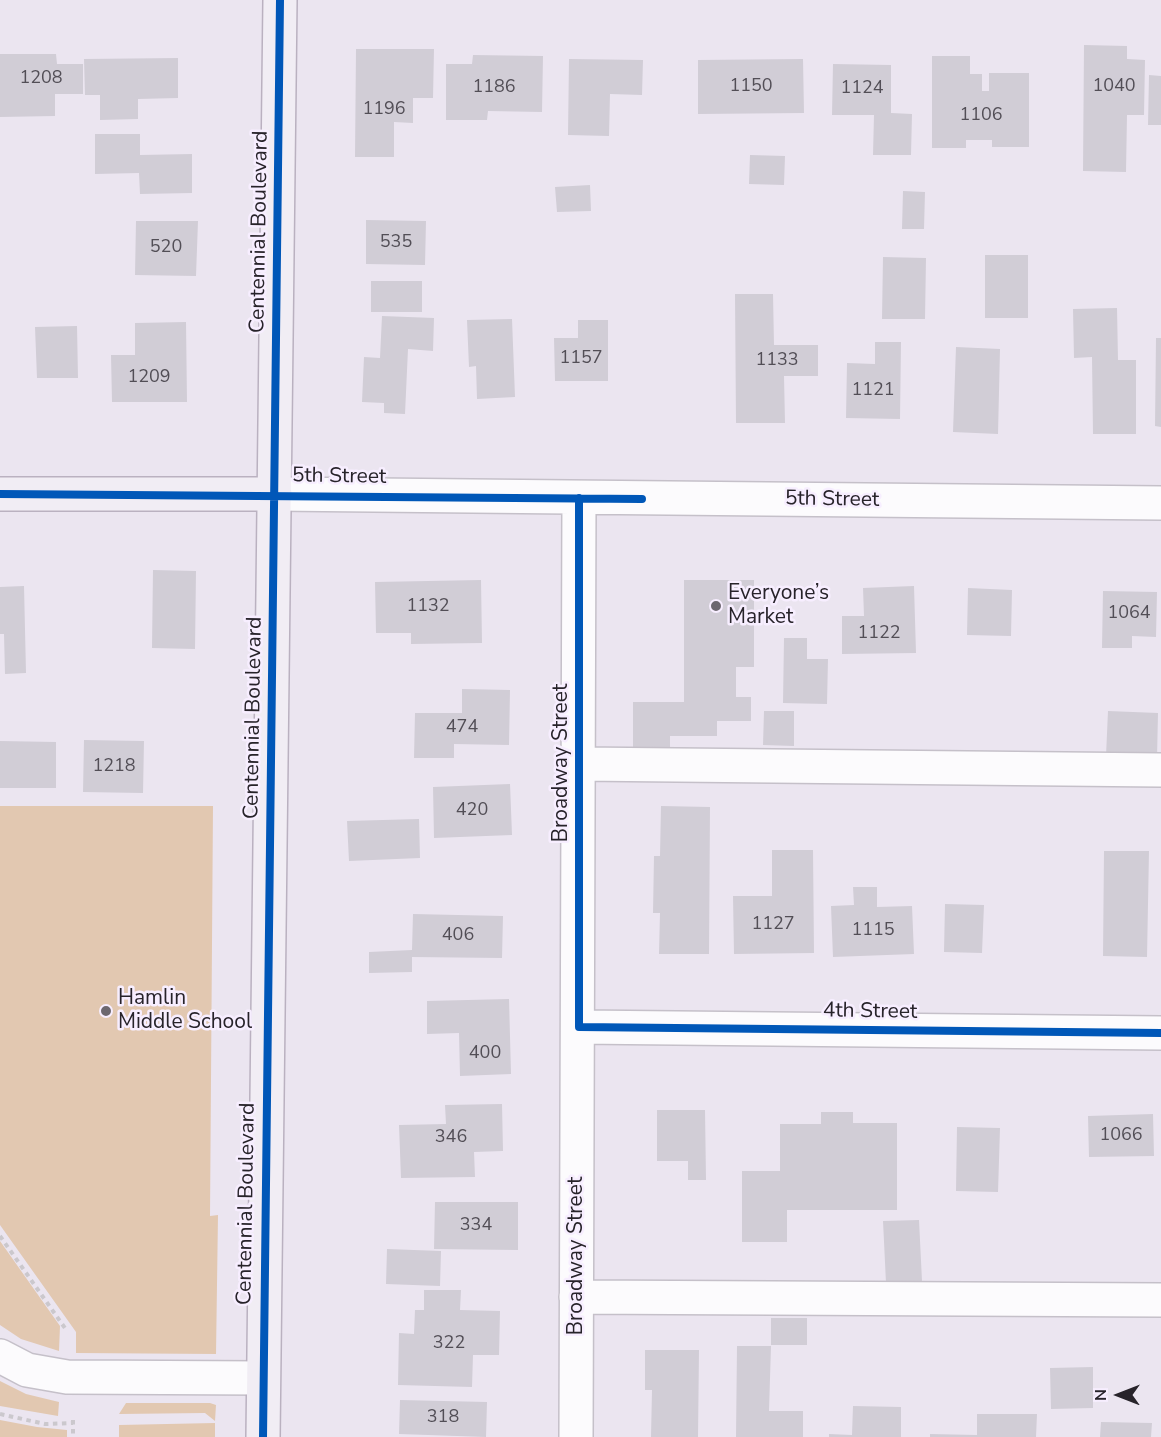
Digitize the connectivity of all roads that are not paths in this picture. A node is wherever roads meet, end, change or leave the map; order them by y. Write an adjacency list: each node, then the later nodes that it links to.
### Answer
1 (280, 0): 3 (main road, Centennial Boulevard)
2 (0, 494): 3 (main road, 5th Street)
3 (275, 494): 4 (street, 5th Street); 13 (main road, Centennial Boulevard)
4 (579, 498): 5 (street, 5th Street); 6 (street, Broadway Street)
5 (1161, 503)
6 (580, 764): 7 (street); 8 (street, Broadway Street)
7 (1161, 770)
8 (579, 1027): 9 (street, 4th Street); 10 (street, Broadway Street)
9 (1161, 1034)
10 (576, 1297): 11 (street); 15 (street, Broadway Street)
11 (1161, 1299)
12 (0, 1356): 13 (street)
13 (263, 1378): 14 (main road, Centennial Boulevard)
14 (263, 1437)
15 (576, 1437)

